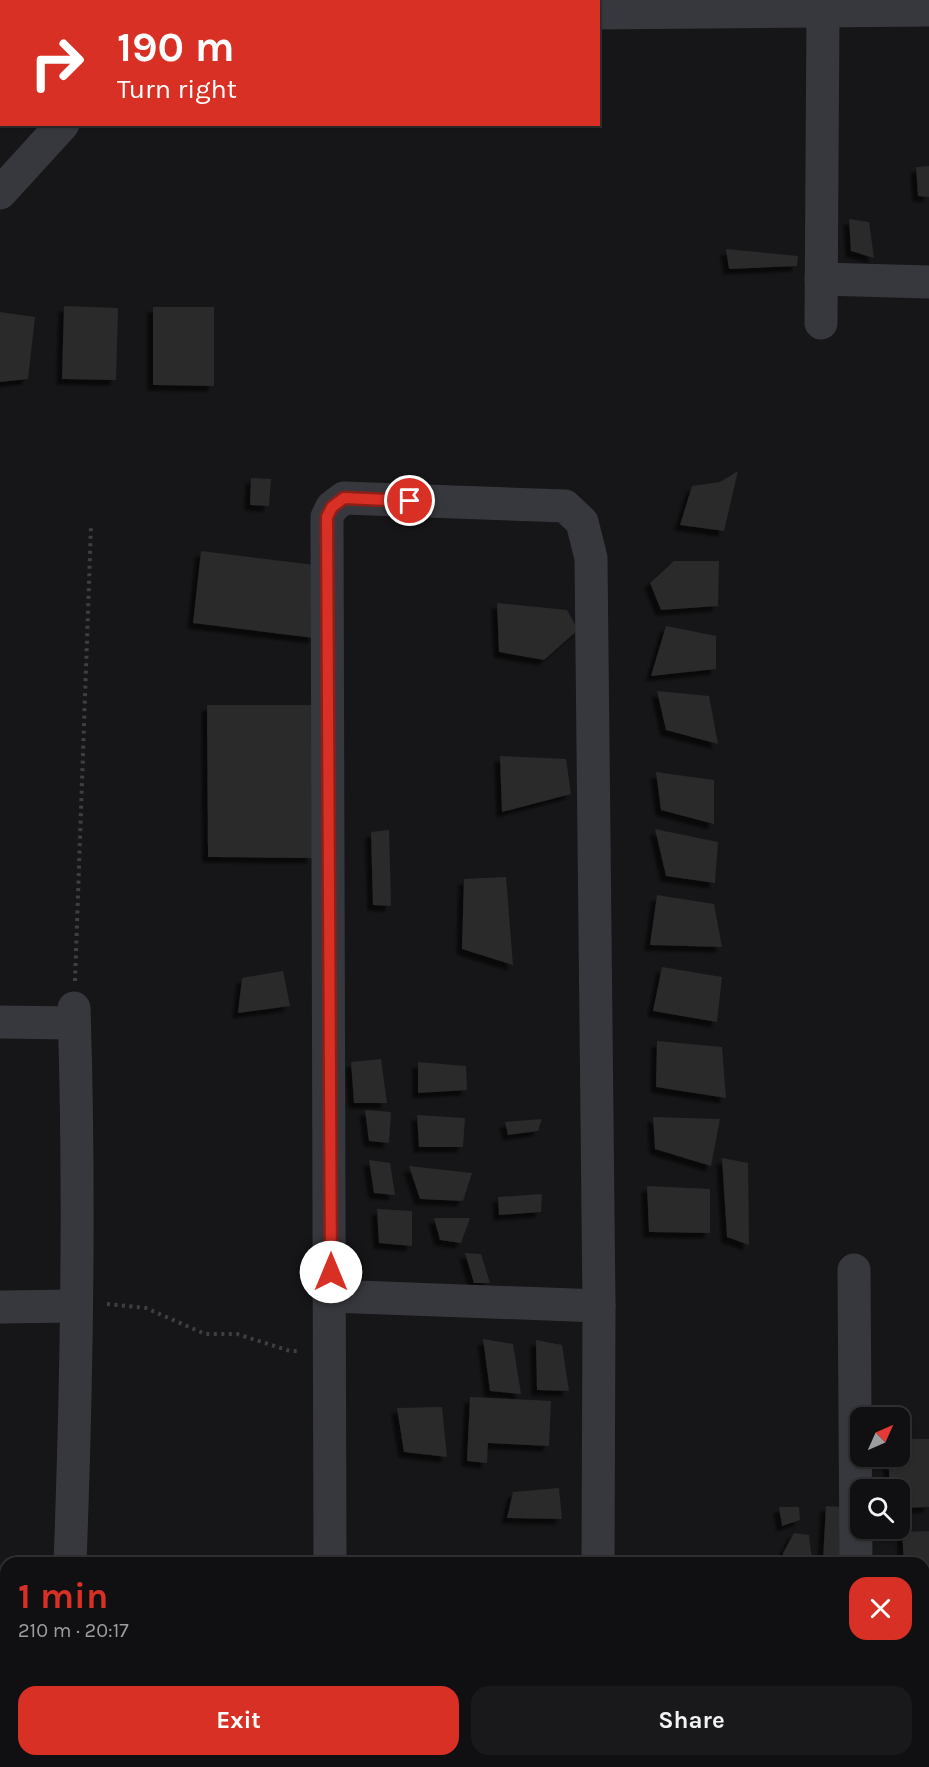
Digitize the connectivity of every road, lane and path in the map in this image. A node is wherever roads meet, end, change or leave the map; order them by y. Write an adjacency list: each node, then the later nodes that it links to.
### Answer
1 (929, 10): 2 (street)
2 (823, 12): 3 (street); 6 (street)
3 (600, 13)
4 (61, 126): 5 (street)
5 (0, 193)
6 (821, 279): 7 (street); 8 (street)
7 (929, 282)
8 (821, 323)
9 (91, 526): 10 (path)
10 (74, 1015): 11 (street); 14 (street)
11 (0, 1022)
12 (854, 1270): 21 (street)
13 (331, 1296): 15 (street); 15 (street); 17 (street)
14 (76, 1306): 16 (street); 17 (path); 18 (street)
15 (599, 1306): 20 (street)
16 (0, 1307)
17 (331, 1337): 19 (street)
18 (70, 1557)
19 (330, 1557)
20 (598, 1557)
21 (856, 1557)

